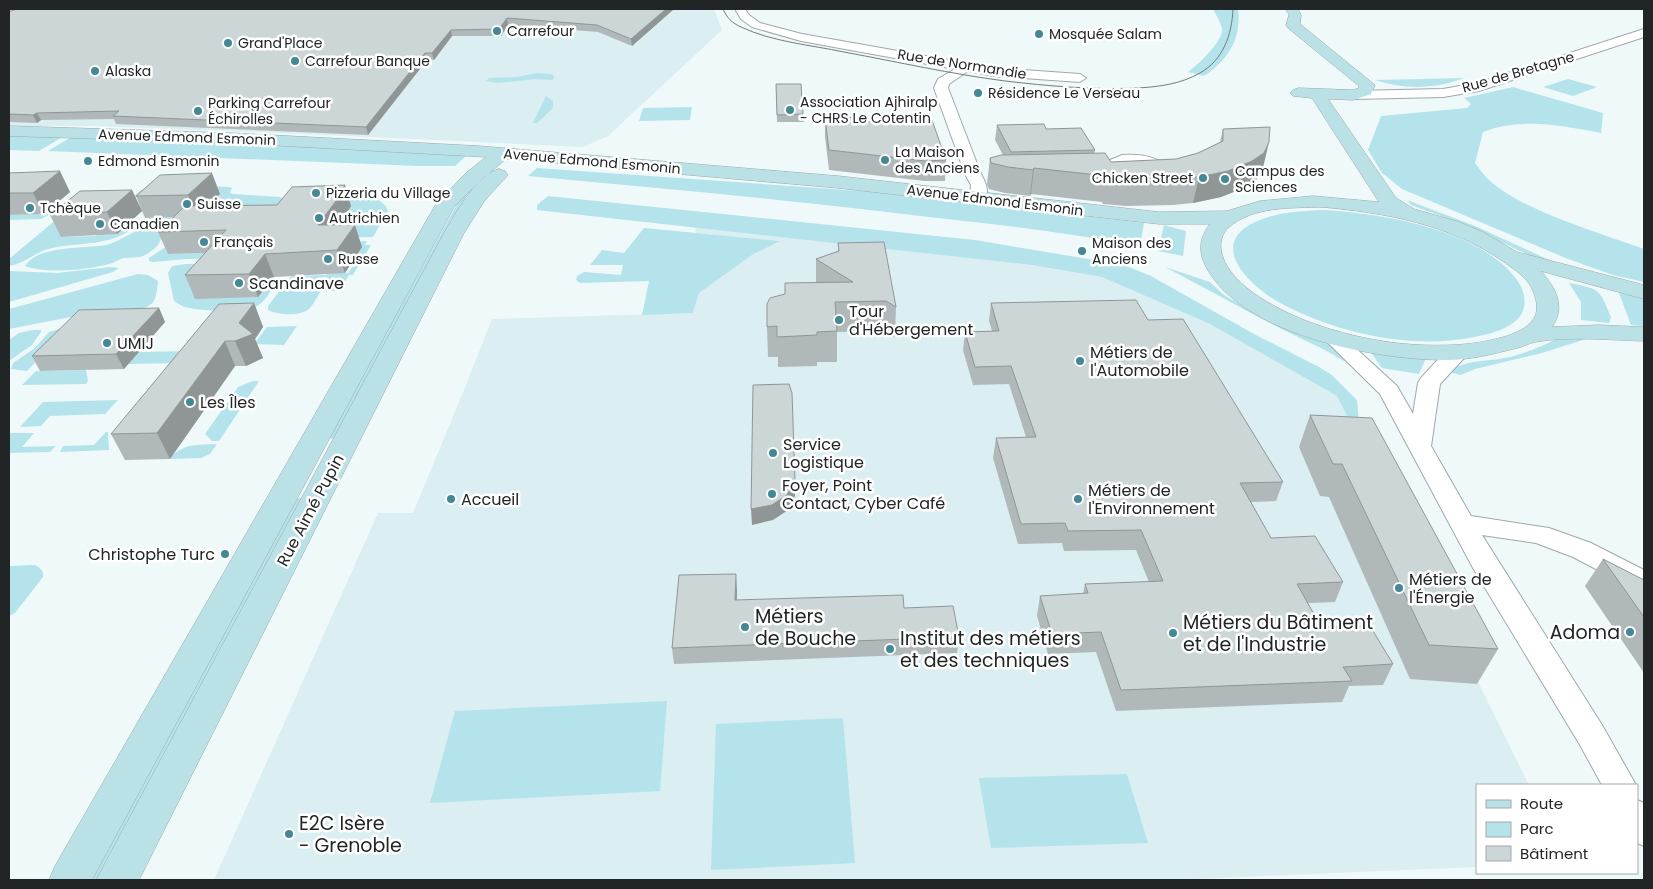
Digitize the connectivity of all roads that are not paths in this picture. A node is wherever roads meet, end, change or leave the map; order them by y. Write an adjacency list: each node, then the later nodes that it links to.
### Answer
1 (740, 9): 5 (street, Rue de Normandie)
2 (752, 9): 5 (street, Rue de Normandie)
3 (1292, 9): 8 (main road)
4 (1644, 33): 10 (street, Rue de Bretagne)
5 (845, 44): 6 (street, Rue de Normandie)
6 (966, 67): 7 (street, Rue de Normandie); 15 (street)
7 (1080, 78)
8 (1367, 85): 10 (street); 11 (main road)
9 (1317, 94): 11 (main road, Rue de Bretagne); 18 (main road, Rue de Bretagne); 19 (main road)
10 (1419, 94): 11 (street, Rue de Bretagne)
11 (1354, 95)
12 (9, 131): 13 (main road, Avenue Edmond Esmonin)
13 (502, 153): 14 (main road, Avenue Edmond Esmonin); 35 (main road, Rue Aimé Pupin)
14 (524, 156): 17 (main road, Avenue Edmond Esmonin); 36 (main road, Rue Aimé Pupin)
15 (973, 174): 16 (street); 17 (street)
16 (989, 174)
17 (978, 198): 21 (main road, Avenue Edmond Esmonin)
18 (1350, 203): 19 (main road); 20 (main road)
19 (1408, 214): 23 (main road)
20 (1231, 217): 21 (main road, Avenue Edmond Esmonin); 22 (main road)
21 (1172, 219): 22 (main road, Avenue Edmond Esmonin)
22 (1211, 237): 27 (main road)
23 (1512, 257): 24 (main road); 26 (main road)
24 (1644, 292)
25 (1644, 334): 26 (main road)
26 (1530, 335): 28 (main road)
27 (1331, 336): 28 (main road); 29 (street)
28 (1458, 353): 29 (street)
29 (1420, 448): 30 (street)
30 (1462, 524): 31 (street); 32 (street)
31 (1643, 579)
32 (1618, 784)
33 (1638, 818): 34 (street)
34 (1644, 830)
35 (70, 880)
36 (117, 880)

